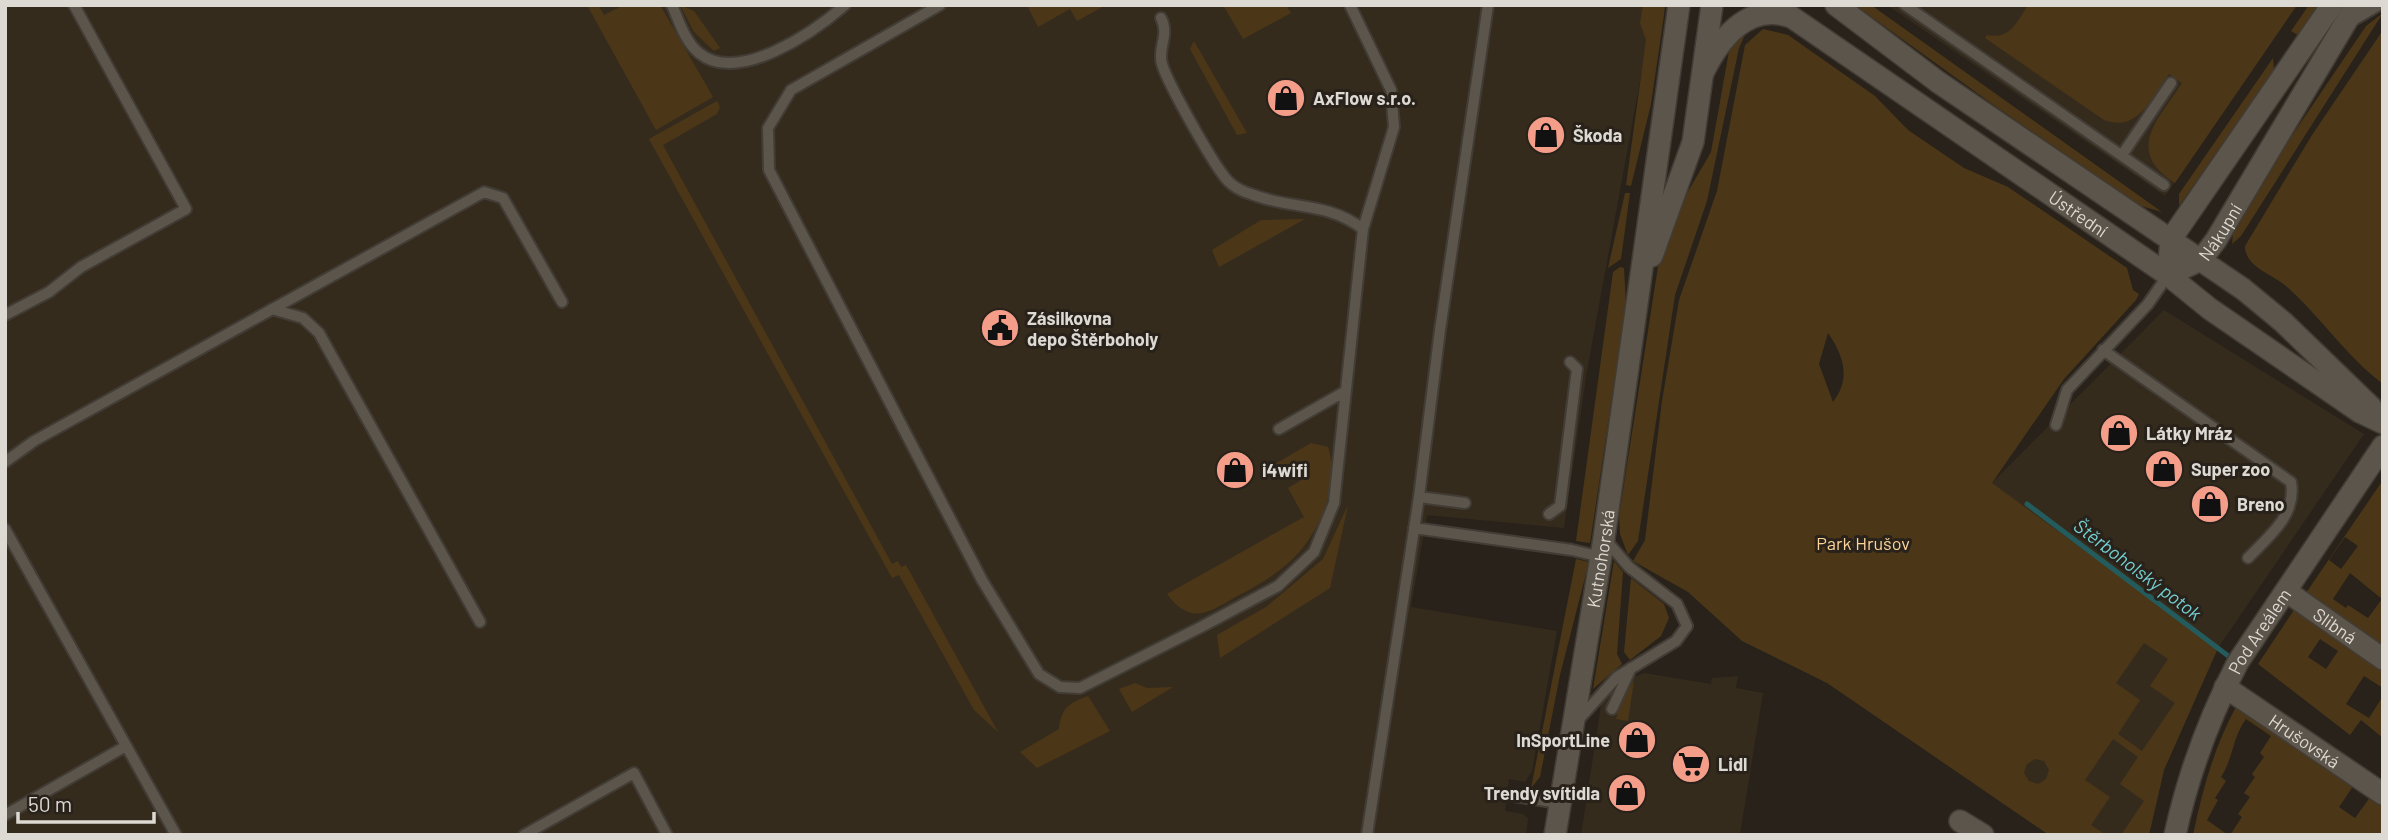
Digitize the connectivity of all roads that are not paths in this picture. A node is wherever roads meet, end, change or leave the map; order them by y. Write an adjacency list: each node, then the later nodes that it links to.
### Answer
1 (74, 5): 28 (lane)
2 (672, 5): 3 (lane)
3 (845, 5)
4 (940, 5): 31 (lane)
5 (1350, 5): 21 (lane)
6 (1488, 5): 37 (lane)
7 (1679, 5): 25 (street, Kutnohorská)
8 (1712, 5): 17 (street, Kutnohorská)
9 (1836, 5): 22 (street, Ústřední)
10 (1905, 5): 19 (lane)
11 (2332, 5): 22 (street, Nákupní)
12 (2356, 5): 16 (street, Nákupní)
13 (2379, 5): 16 (lane)
14 (1782, 11): 17 (street); 24 (street, Ústřední)
15 (1161, 18): 21 (lane)
16 (2342, 26): 23 (street, Nákupní)
17 (1703, 73): 25 (street, Kutnohorská)
18 (2171, 83): 19 (lane)
19 (2122, 155): 20 (lane)
20 (2164, 185)
21 (1363, 229): 31 (lane)
22 (2171, 239): 23 (street, Ústřední); 24 (street, Nákupní)
23 (2201, 260): 24 (street, Nákupní); 32 (street, Ústřední)
24 (2168, 275): 29 (lane); 32 (street, Ústřední)
25 (1643, 281): 42 (street, Kutnohorská)
26 (562, 302): 27 (lane)
27 (272, 309): 36 (lane); 45 (lane)
28 (5, 315)
29 (2103, 350): 33 (lane); 43 (lane)
30 (1570, 362): 39 (lane)
31 (1344, 392): 34 (lane)
32 (2383, 421)
33 (2056, 425)
34 (1279, 429)
35 (2383, 446): 44 (street, Pod Areálem)
36 (5, 462)
37 (1419, 497): 38 (lane); 40 (lane)
38 (1465, 503)
39 (1549, 514)
40 (1414, 528): 42 (lane); 60 (lane)
41 (5, 529): 51 (lane)
42 (1603, 548): 47 (lane); 50 (street, Kutnohorská)
43 (2248, 558)
44 (2286, 591): 46 (street, Slibná); 48 (street, Pod Areálem)
45 (480, 622)
46 (2383, 659)
47 (1631, 668): 49 (lane); 50 (lane)
48 (2225, 687): 52 (street, Hrušovská); 63 (street, Pod Areálem)
49 (1612, 709)
50 (1571, 732): 54 (street, Kutnohorská)
51 (127, 746): 55 (lane); 57 (lane)
52 (2383, 794)
53 (1507, 795): 54 (lane)
54 (1559, 803): 61 (street, Kutnohorská)
55 (5, 815)
56 (1960, 821): 62 (street)
57 (176, 835)
58 (524, 835): 59 (lane)
59 (667, 835)
60 (1367, 835)
61 (1555, 835)
62 (1983, 835)
63 (2175, 835)

